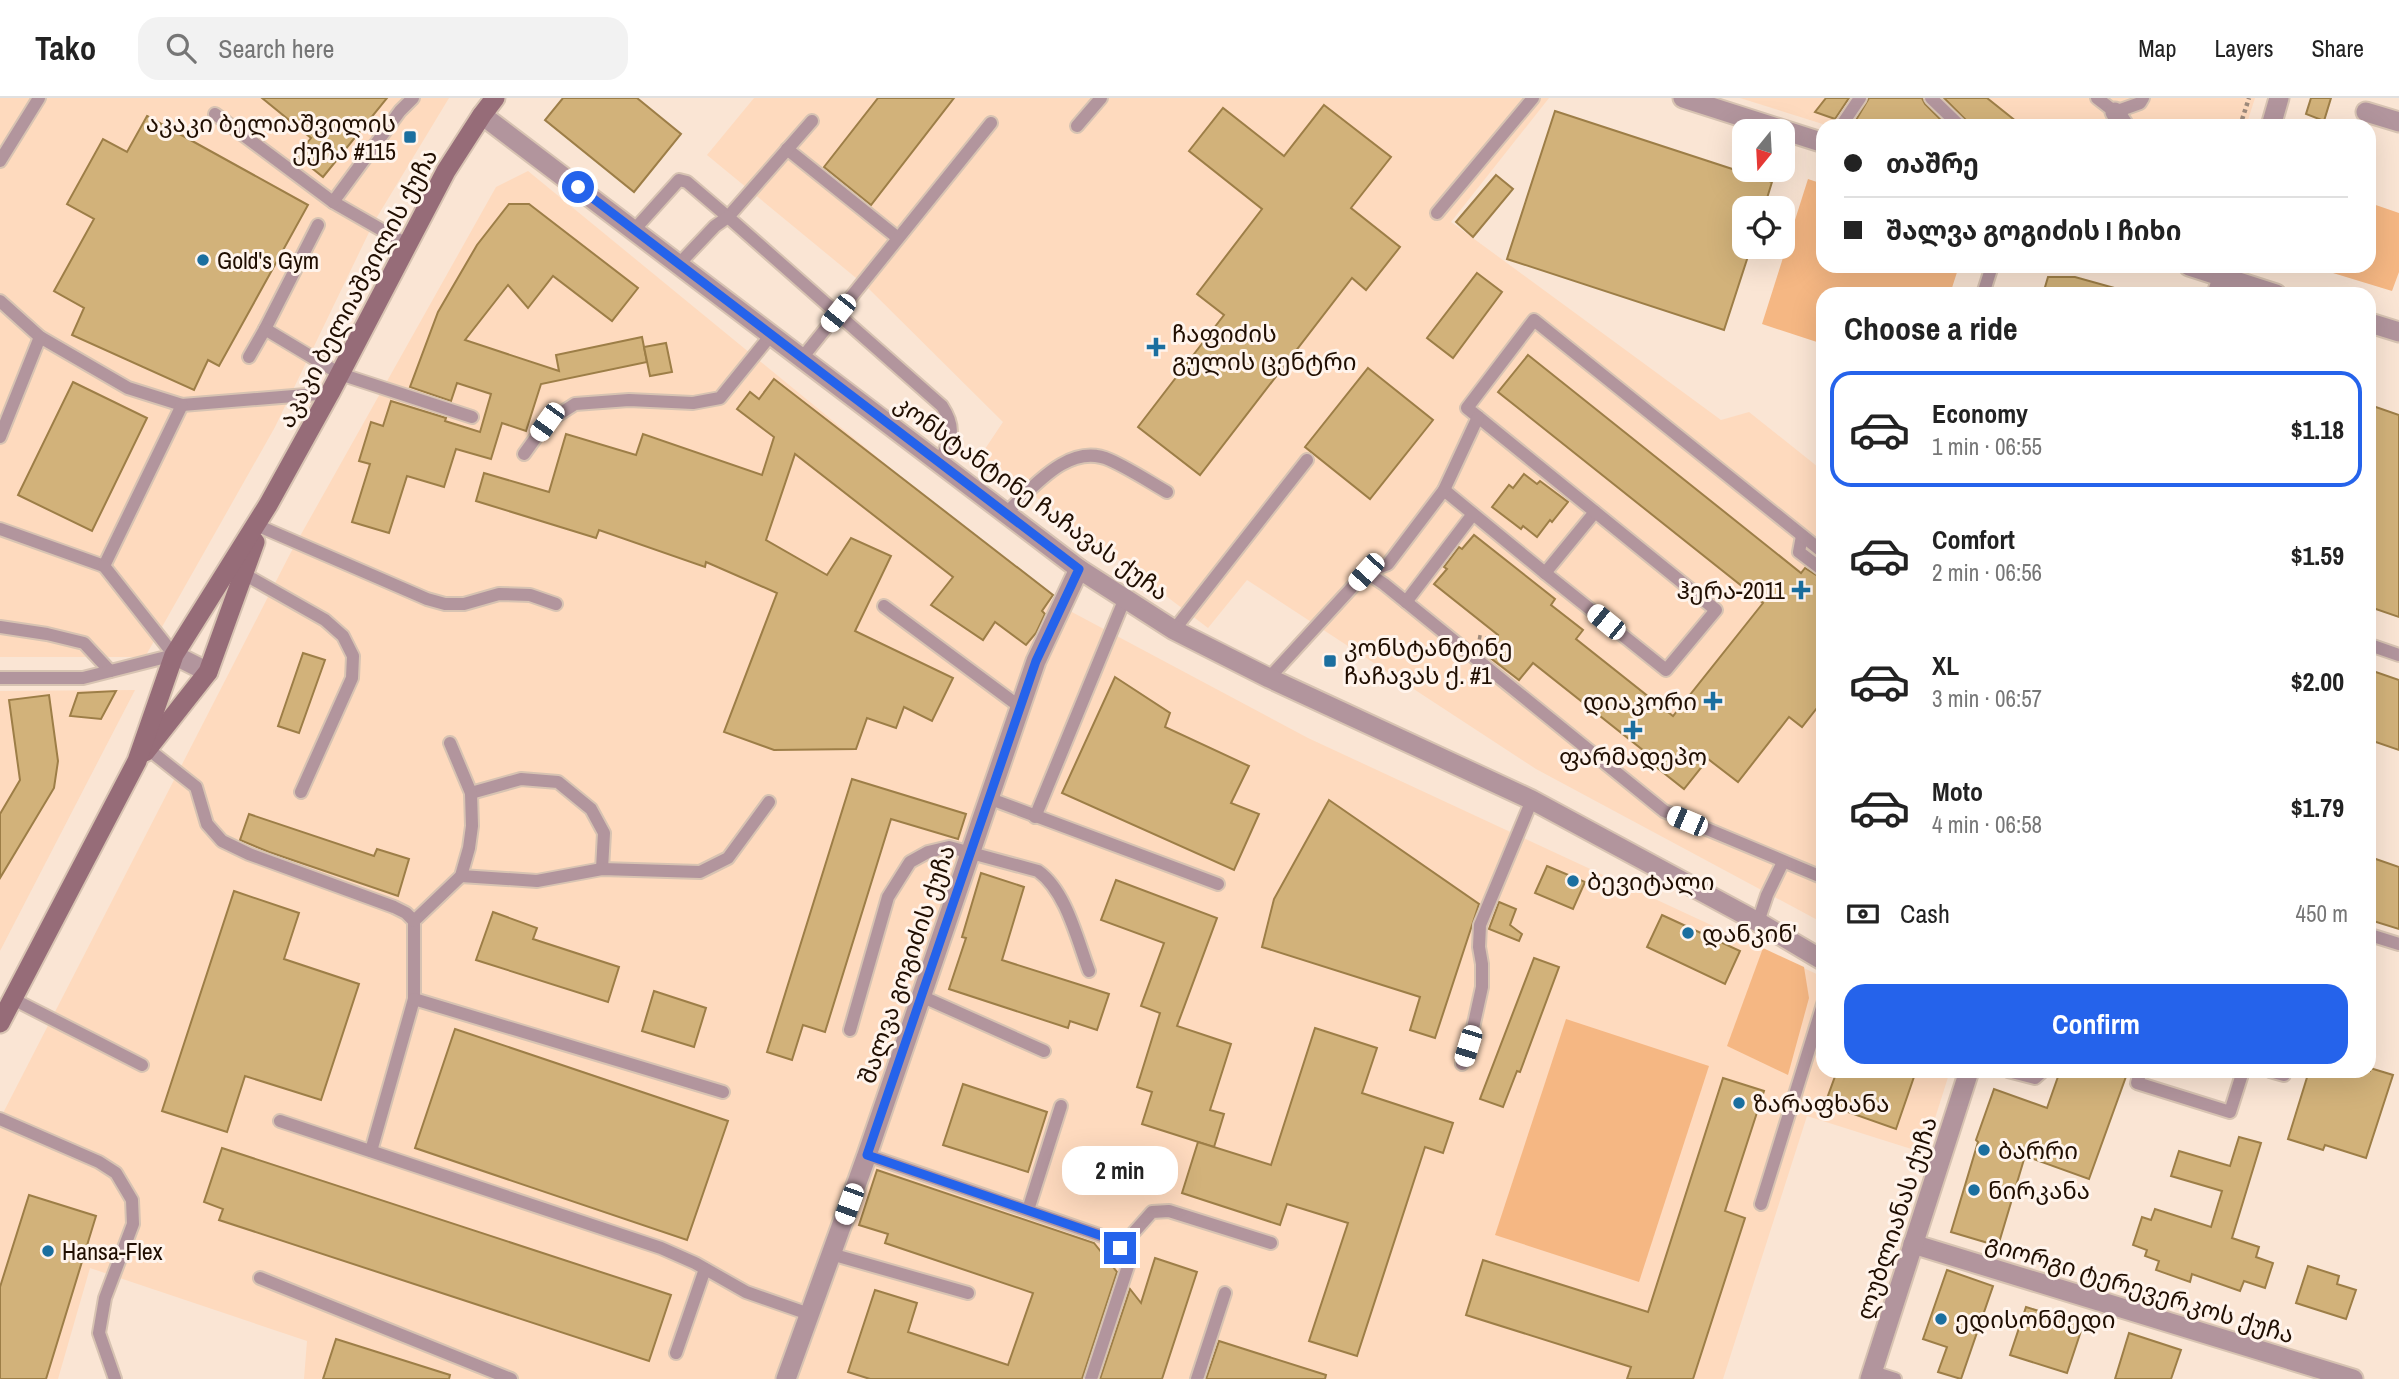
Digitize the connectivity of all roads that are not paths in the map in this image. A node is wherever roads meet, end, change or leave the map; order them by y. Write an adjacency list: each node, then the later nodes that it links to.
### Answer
1 (40, 98): 24 (lane)
2 (412, 98): 25 (lane)
3 (1101, 98): 21 (lane)
4 (1533, 98): 26 (lane)
5 (1683, 98): 22 (street)
6 (1860, 98): 14 (lane)
7 (1930, 98): 15 (lane)
8 (2097, 98): 16 (lane)
9 (2143, 98): 16 (lane)
10 (2280, 98): 17 (street)
11 (487, 104): 29 (street, კონსტანტინე ჩაჩავას ქუჩა); 31 (main road, აკაკი ბელიაშვილის ქუჩა)
12 (2366, 112): 19 (street)
13 (215, 114): 25 (lane)
14 (1846, 119)
15 (1953, 119)
16 (2120, 119)
17 (2272, 119)
18 (811, 121): 23 (lane)
19 (2399, 122)
20 (991, 123): 30 (lane)
21 (1077, 126)
22 (1816, 140)
23 (787, 149): 27 (lane); 30 (lane)
24 (0, 161)
25 (332, 202): 31 (lane)
26 (1437, 213)
27 (728, 217): 29 (lane); 32 (lane); 36 (lane)
28 (318, 225): 38 (lane)
29 (634, 230): 32 (street, კონსტანტინე ჩაჩავას ქუჩა)
30 (898, 238): 36 (lane)
31 (408, 245): 44 (main road, აკაკი ბელიაშვილის ქუჩა)
32 (679, 264): 40 (street, კონსტანტინე ჩაჩავას ქუჩა)
33 (2220, 276): 34 (street)
34 (2254, 287)
35 (0, 301): 41 (lane)
36 (838, 313): 43 (lane); 52 (lane)
37 (2376, 325): 39 (street)
38 (265, 329): 42 (lane); 44 (lane)
39 (2399, 332)
40 (771, 335): 43 (street, კონსტანტინე ჩაჩავას ქუჩა); 50 (lane)
41 (40, 337): 46 (lane); 49 (lane)
42 (248, 357)
43 (802, 358): 52 (street, კონსტანტინე ჩაჩავას ქუჩა)
44 (340, 374): 45 (main road, აკაკი ბელიაშვილის ქუჩა); 47 (lane)
45 (330, 393): 46 (lane); 55 (main road, აკაკი ბელიაშვილის ქუჩა)
46 (182, 405): 64 (lane)
47 (472, 417)
48 (1478, 417): 53 (lane); 56 (lane); 61 (lane)
49 (0, 438)
50 (524, 454)
51 (1307, 460): 74 (lane)
52 (939, 461): 57 (street, კონსტანტინე ჩაჩავას ქუჩა)
53 (1444, 490): 58 (lane); 66 (lane)
54 (1167, 492): 57 (lane)
55 (268, 505): 59 (main road, აკაკი ბელიაშვილის ქუჩა); 76 (main road, აკაკი ბელიაშვილის ქუჩა)
56 (1595, 512): 67 (lane); 67 (lane)
57 (1006, 513): 65 (street, კონსტანტინე ჩაჩავას ქუჩა)
58 (1473, 514): 67 (lane); 70 (lane)
59 (261, 527): 68 (main road, აკაკი ბელიაშვილის ქუჩა); 71 (lane)
60 (0, 529): 64 (lane)
61 (1802, 536): 62 (lane); 63 (lane)
62 (1816, 547)
63 (1816, 565)
64 (104, 566): 76 (lane)
65 (1079, 569): 69 (street, კონსტანტინე ჩაჩავას ქუჩა); 82 (street, შალვა გოგიძის ქუჩა)
66 (1366, 572): 70 (lane); 81 (lane)
67 (1545, 573)
68 (244, 574): 79 (main road, აკაკი ბელიაშვილის ქუჩა); 85 (lane)
69 (1125, 598): 74 (street, კონსტანტინე ჩაჩავას ქუჩა); 90 (lane)
70 (1406, 602): 92 (lane)
71 (556, 604)
72 (884, 606): 82 (lane)
73 (0, 627): 78 (lane)
74 (1174, 630): 81 (street, კონსტანტინე ჩაჩავას ქუჩა)
75 (2376, 647): 77 (lane)
76 (174, 655): 78 (lane); 79 (street); 84 (main road, აკაკი ბელიაშვილის ქუჩა)
77 (2399, 655)
78 (110, 671): 80 (lane)
79 (208, 672): 84 (main road, აკაკი ბელიაშვილის ქუჩა)
80 (0, 678)
81 (1269, 678): 88 (street, კონსტანტინე ჩაჩავას ქუჩა)
82 (1020, 706): 87 (street, შალვა გოგიძის ქუჩა)
83 (450, 743): 86 (lane)
84 (143, 755): 97 (lane); 104 (main road, აკაკი ბელიაშვილის ქუჩა)
85 (301, 792)
86 (471, 793): 93 (lane); 95 (lane)
87 (988, 798): 90 (lane); 91 (street, შალვა გოგიძის ქუჩა)
88 (1532, 800): 98 (street, კონსტანტინე ჩაჩავას ქუჩა); 110 (lane)
89 (769, 802): 93 (lane)
90 (1035, 817): 96 (lane)
91 (969, 852): 102 (lane); 103 (street, შალვა გოგიძის ქუჩა); 108 (lane)
92 (1783, 862): 94 (lane); 98 (lane)
93 (602, 869): 95 (lane)
94 (1816, 875)
95 (461, 876): 97 (lane)
96 (1218, 884)
97 (414, 921): 105 (lane)
98 (1758, 922): 101 (street, კონსტანტინე ჩაჩავას ქუჩა)
99 (2376, 937): 100 (lane)
100 (2399, 944)
101 (1816, 956)
102 (1089, 971)
103 (921, 996): 109 (lane); 120 (street, შალვა გოგიძის ქუჩა)
104 (13, 999): 106 (main road, აკაკი ბელიაშვილის ქუჩა); 111 (lane)
105 (414, 999): 115 (lane); 119 (lane)
106 (0, 1023)
107 (1816, 1027): 121 (lane)
108 (850, 1030)
109 (1044, 1051)
110 (1462, 1064)
111 (142, 1065)
112 (1967, 1078): 124 (street, ლუბლიანას ქუჩა)
113 (2139, 1078): 114 (lane)
114 (2241, 1078)
115 (723, 1092)
116 (1061, 1106): 122 (lane)
117 (0, 1119): 134 (lane)
118 (280, 1121): 119 (lane)
119 (371, 1151): 127 (lane)
120 (867, 1155): 122 (lane); 126 (street, შალვა გოგიძის ქუჩა)
121 (1761, 1204)
122 (1028, 1210): 125 (lane)
123 (1271, 1242): 125 (lane)
124 (1913, 1244): 133 (street, ლუბლიანას ქუჩა); 140 (street, გიორგი ტერევერკოს ქუჩა)
125 (1120, 1248): 137 (lane)
126 (831, 1254): 129 (lane); 131 (street, შალვა გოგიძის ქუჩა)
127 (705, 1269): 131 (lane); 132 (lane)
128 (260, 1278): 135 (lane)
129 (968, 1293)
130 (1225, 1293): 138 (lane)
131 (809, 1314): 136 (street, შალვა გოგიძის ქუჩა)
132 (676, 1353)
133 (1872, 1375): 139 (lane)
134 (115, 1379)
135 (511, 1379)
136 (786, 1379)
137 (1091, 1379)
138 (1197, 1379)
139 (1895, 1379)
140 (2353, 1379)

